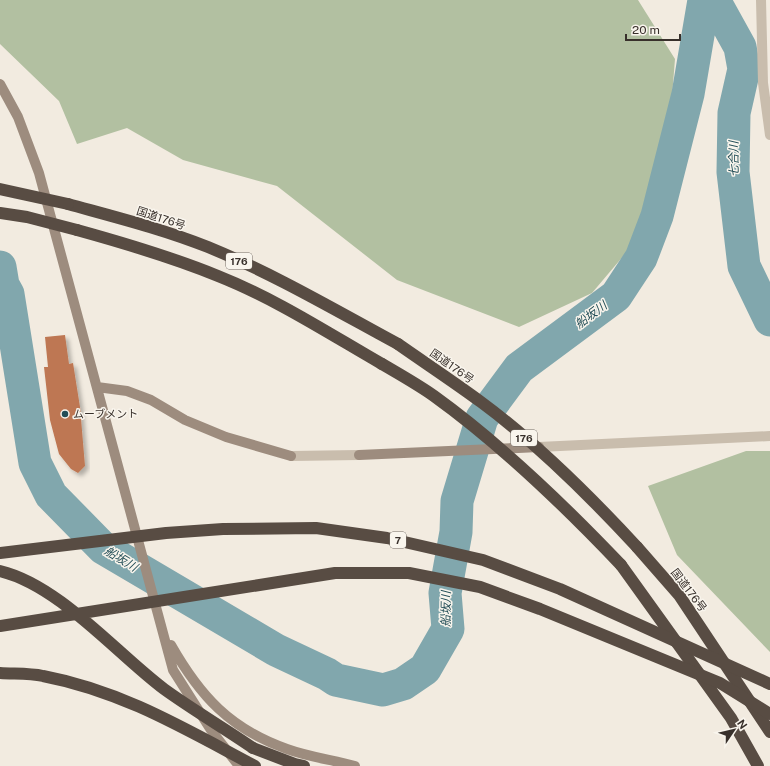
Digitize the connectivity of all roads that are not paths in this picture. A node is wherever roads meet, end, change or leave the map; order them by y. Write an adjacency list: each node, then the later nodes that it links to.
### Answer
1 (761, 0): 3 (street)
2 (0, 84): 6 (street)
3 (770, 134)
4 (0, 190): 15 (highway, 国道176号 / 176, bridge)
5 (0, 213): 20 (highway, 176, bridge)
6 (97, 387): 7 (street, bridge); 11 (street, bridge)
7 (770, 436)
8 (0, 554): 13 (highway, 7, bridge)
9 (0, 571): 18 (highway, bridge)
10 (0, 626): 14 (highway, bridge)
11 (165, 635): 16 (street); 19 (street)
12 (0, 673): 17 (highway, bridge)
13 (770, 684)
14 (770, 714)
15 (770, 732)
16 (239, 766)
17 (255, 766)
18 (304, 766)
19 (355, 766)
20 (758, 766)

